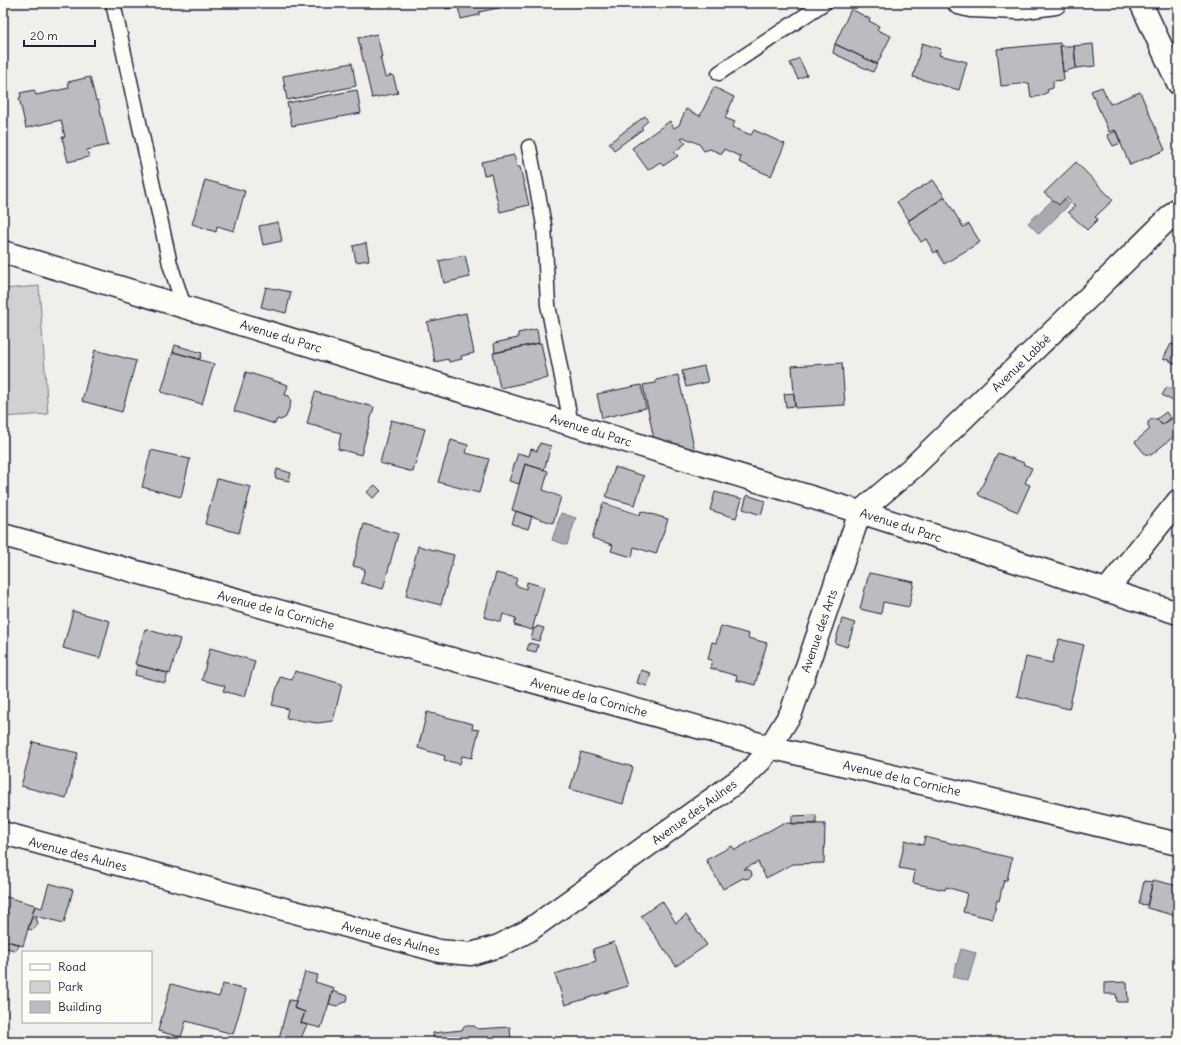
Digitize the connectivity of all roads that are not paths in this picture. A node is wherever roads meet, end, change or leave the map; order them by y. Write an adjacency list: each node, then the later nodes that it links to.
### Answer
1 (113, 3): 11 (lane)
2 (824, 3): 6 (lane)
3 (959, 3): 4 (street)
4 (1055, 3)
5 (1142, 3): 7 (street)
6 (719, 73)
7 (1178, 83)
8 (529, 147): 12 (lane)
9 (1178, 209): 14 (street, Avenue Labbé)
10 (3, 252): 11 (street, Avenue du Parc)
11 (184, 307): 12 (street, Avenue du Parc)
12 (571, 424): 14 (street, Avenue du Parc)
13 (1178, 501): 16 (street)
14 (860, 512): 16 (street, Avenue du Parc); 18 (street, Avenue des Arts)
15 (3, 535): 18 (street, Avenue de la Corniche)
16 (1106, 591): 17 (street, Avenue du Parc)
17 (1178, 613)
18 (770, 747): 19 (street, Avenue des Aulnes); 20 (street, Avenue de la Corniche)
19 (3, 833)
20 (1178, 844)

